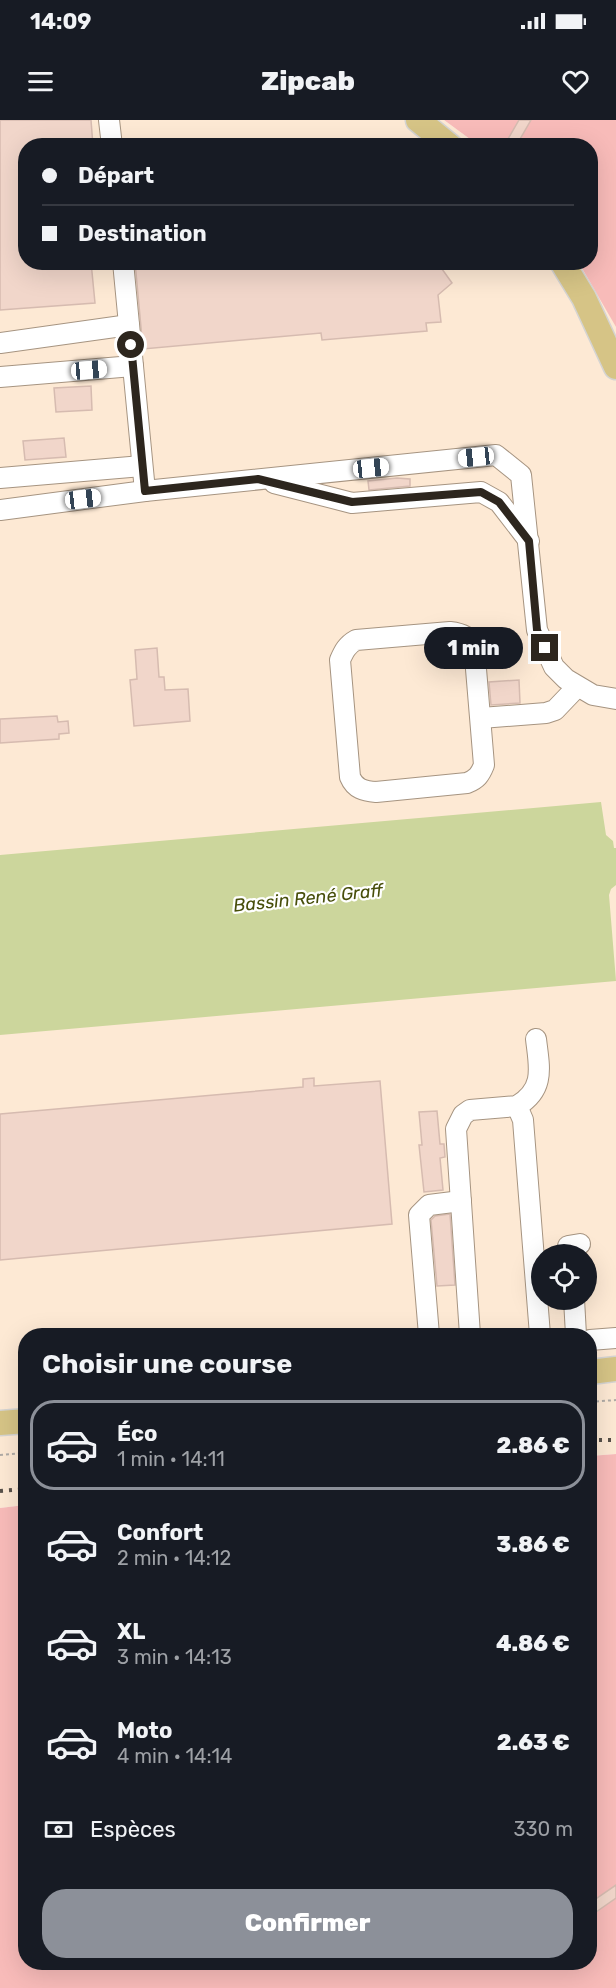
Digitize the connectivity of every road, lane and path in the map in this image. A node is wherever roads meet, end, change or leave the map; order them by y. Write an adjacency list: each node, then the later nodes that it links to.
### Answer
1 (109, 120): 3 (street)
2 (418, 120): 4 (main road)
3 (111, 138)
4 (440, 138)
5 (124, 270): 7 (street)
6 (567, 270): 10 (main road)
7 (129, 325): 8 (street); 9 (street)
8 (0, 343)
9 (133, 366): 11 (street); 12 (street)
10 (616, 368)
11 (0, 377)
12 (142, 466): 13 (street); 15 (street)
13 (0, 478)
14 (258, 479): 15 (street); 17 (street); 17 (street)
15 (145, 491): 16 (street)
16 (0, 510)
17 (529, 541): 18 (street)
18 (577, 687): 19 (street); 20 (street)
19 (616, 699)
20 (481, 718): 20 (street)
21 (536, 1039): 22 (street)
22 (518, 1106): 23 (street); 24 (street)
23 (461, 1202): 27 (street); 28 (street)
24 (536, 1244)
25 (539, 1310): 29 (street)
26 (575, 1310): 30 (street)
27 (428, 1328)
28 (470, 1328)
29 (540, 1328)
30 (576, 1328)
31 (616, 1338): 32 (street)
32 (597, 1339)
33 (616, 1369): 34 (main road)
34 (597, 1371)
35 (616, 1400): 36 (path)
36 (597, 1401)
37 (18, 1422): 38 (main road)
38 (0, 1423)
39 (18, 1454): 40 (path)
40 (0, 1455)

